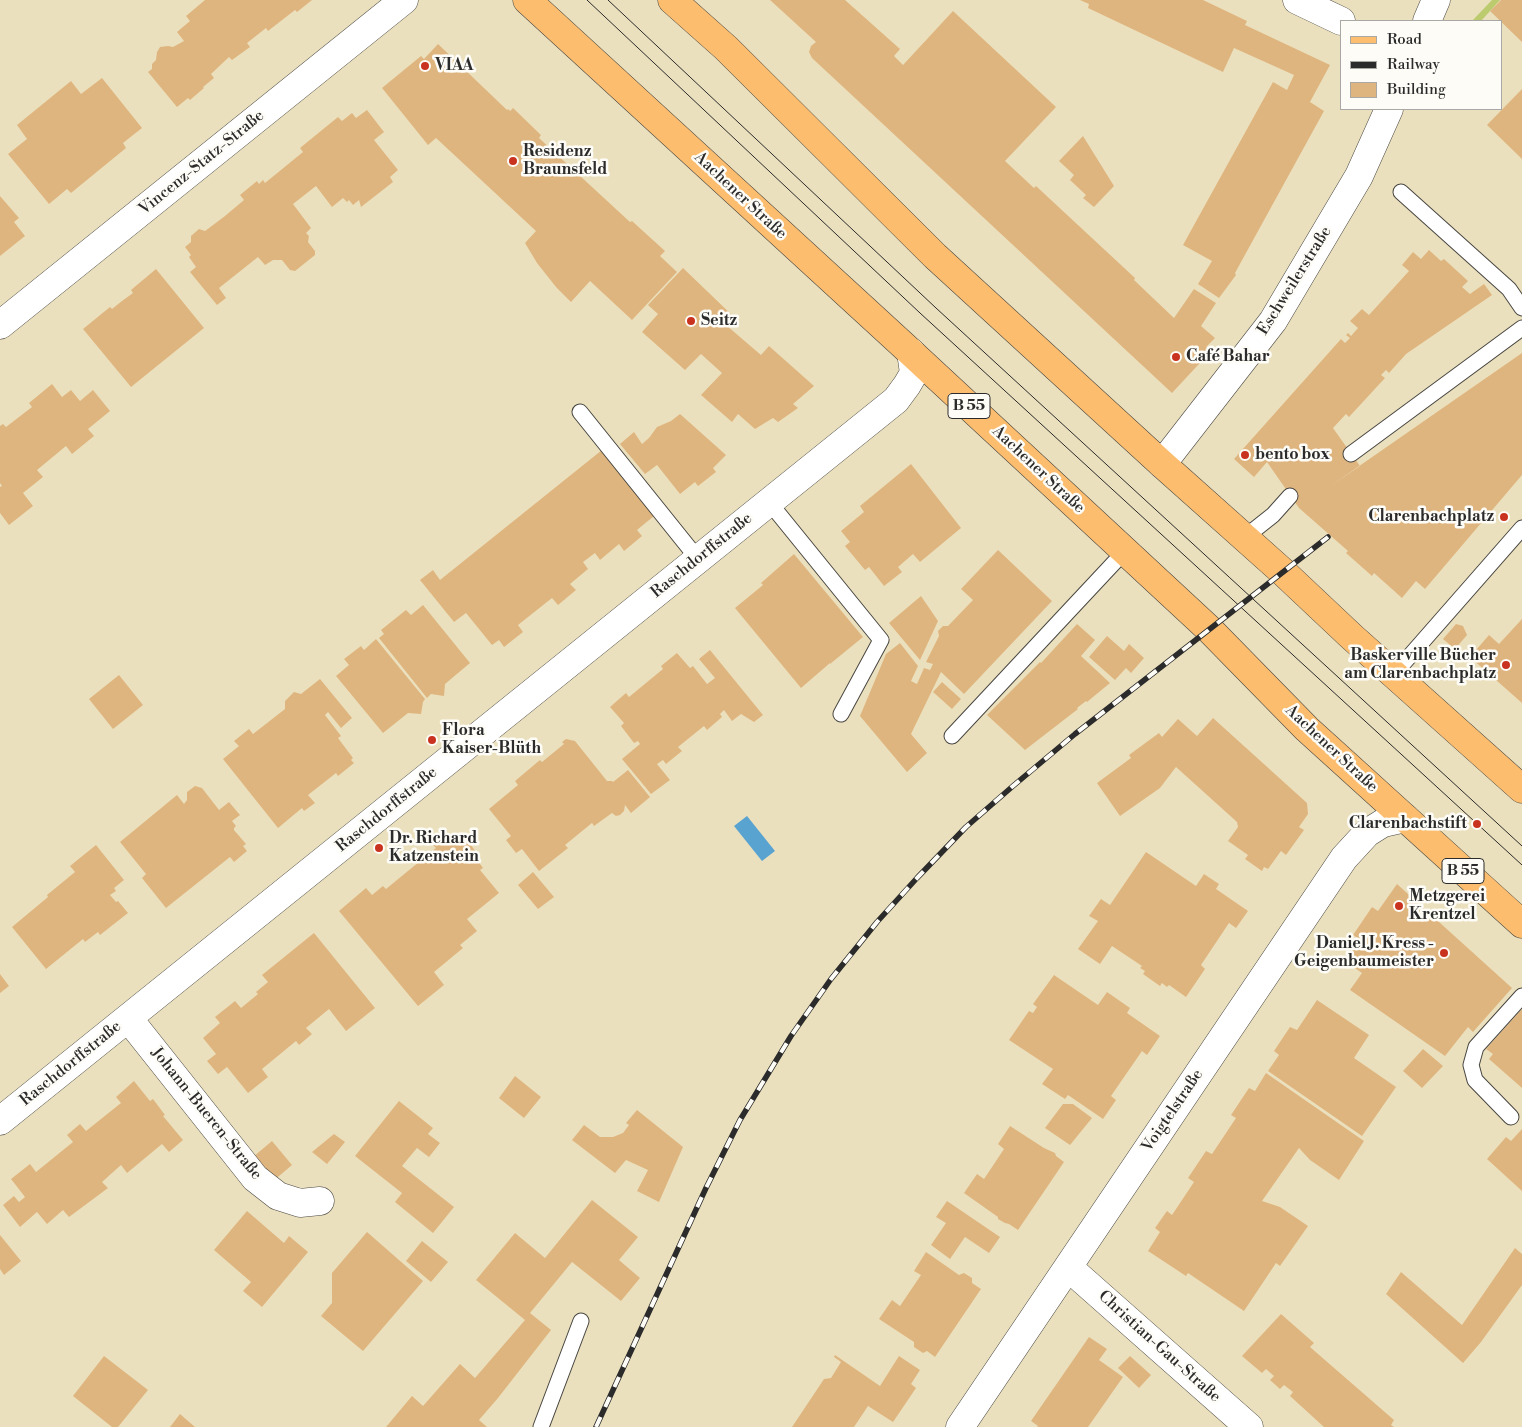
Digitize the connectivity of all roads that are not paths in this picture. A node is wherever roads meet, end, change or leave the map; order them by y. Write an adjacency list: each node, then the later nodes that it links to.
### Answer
1 (404, 0): 11 (street, Vincenz-Statz-Straße)
2 (527, 0): 13 (main road, Aachener Straße / B 55)
3 (672, 0): 16 (main road)
4 (1297, 0): 7 (street)
5 (1436, 0): 6 (street)
6 (1427, 20)
7 (1340, 21)
8 (1389, 110): 16 (street, Eschweilerstraße)
9 (1401, 192): 10 (lane)
10 (1522, 308)
11 (0, 325)
12 (1522, 328): 15 (lane)
13 (911, 352): 18 (street, Raschdorffstraße); 21 (main road, Aachener Straße / B 55)
14 (580, 412): 22 (lane)
15 (1351, 454)
16 (1162, 464): 20 (main road)
17 (1290, 496): 20 (lane)
18 (769, 502): 22 (street, Raschdorffstraße); 24 (lane)
19 (1522, 528): 23 (lane)
20 (1244, 538): 23 (main road)
21 (1125, 551): 25 (lane); 27 (main road, Aachener Straße / B 55)
22 (698, 560): 30 (street, Raschdorffstraße)
23 (1394, 674): 26 (main road)
24 (841, 714)
25 (952, 736)
26 (1522, 789)
27 (1405, 818): 28 (main road, Aachener Straße / B 55); 34 (street, Voigtelstraße)
28 (1522, 924)
29 (1522, 996): 31 (lane)
30 (128, 1018): 32 (street, Raschdorffstraße); 33 (street, Johann-Bueren-Straße)
31 (1511, 1117)
32 (0, 1121)
33 (320, 1201)
34 (1068, 1267): 37 (street, Voigtelstraße); 38 (street, Christian-Gau-Straße)
35 (581, 1321): 36 (lane)
36 (541, 1427)
37 (960, 1427)
38 (1249, 1427)

